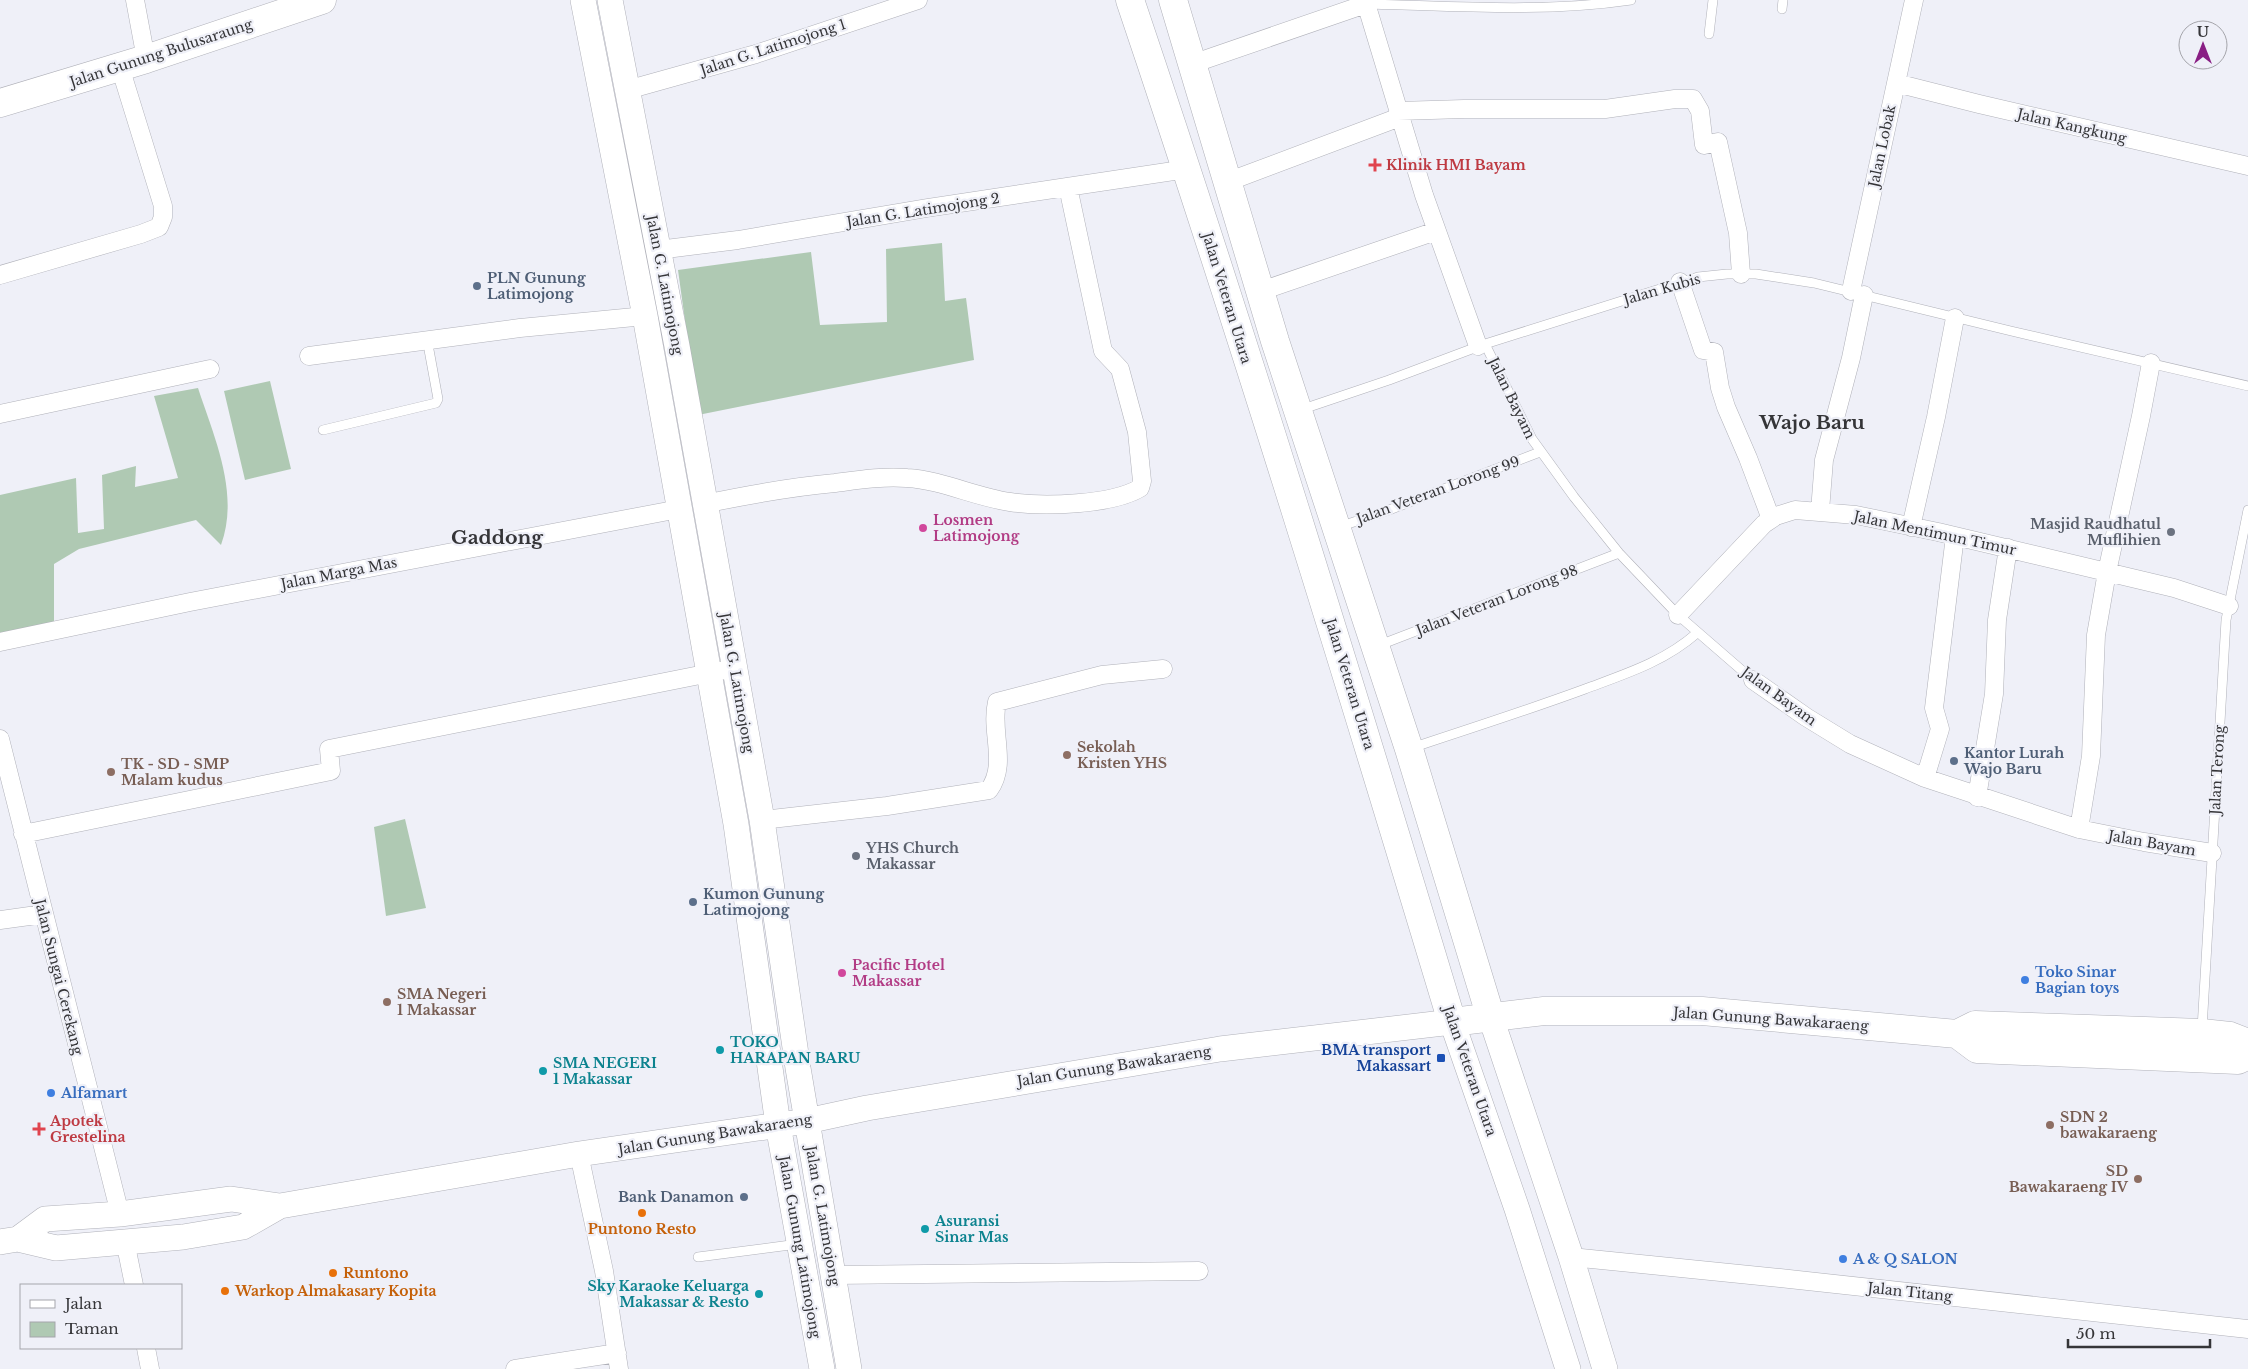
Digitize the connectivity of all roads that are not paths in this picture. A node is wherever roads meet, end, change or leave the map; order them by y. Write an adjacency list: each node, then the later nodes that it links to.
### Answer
1 (135, 0): 13 (street)
2 (322, 0): 13 (highway, Jalan Gunung Bulusaraung)
3 (583, 0): 31 (main road, Jalan G. Latimojong)
4 (610, 0): 17 (main road, Jalan G. Latimojong)
5 (918, 0): 17 (street, Jalan G. Latimojong 1)
6 (1130, 0): 21 (highway, Jalan Veteran Utara)
7 (1172, 0): 14 (highway)
8 (1631, 0): 11 (lane)
9 (1713, 0): 12 (lane)
10 (1914, 0): 16 (street, Jalan Lobak)
11 (1365, 2): 14 (street); 19 (street, Jalan Bayam)
12 (1709, 34)
13 (146, 59): 15 (highway, Jalan Gunung Bulusaraung)
14 (1192, 64): 22 (highway)
15 (120, 67): 18 (highway, Jalan Gunung Bulusaraung); 27 (street)
16 (1896, 83): 20 (street, Jalan Kangkung); 30 (street, Jalan Lobak)
17 (627, 90): 25 (main road, Jalan G. Latimojong)
18 (0, 103)
19 (1399, 114): 22 (street); 24 (street, Jalan Bayam); 26 (street)
20 (2248, 166)
21 (1187, 170): 23 (street, Jalan G. Latimojong 2); 36 (highway, Jalan Veteran Utara)
22 (1227, 182): 29 (highway)
23 (1068, 188): 25 (street, Jalan G. Latimojong 2); 45 (street)
24 (1436, 231): 29 (street); 35 (street, Jalan Bayam)
25 (658, 250): 45 (main road, Jalan G. Latimojong)
26 (1741, 274): 28 (lane, Jalan Kubis); 30 (lane, Jalan Kubis)
27 (0, 275)
28 (1680, 282): 35 (lane, Jalan Kubis); 49 (street)
29 (1261, 291): 34 (highway)
30 (1858, 293): 32 (lane, Jalan Kubis); 48 (street, Jalan Lobak)
31 (646, 316): 33 (street); 46 (main road, Jalan G. Latimojong)
32 (1955, 318): 38 (lane, Jalan Kubis); 50 (street)
33 (427, 339): 37 (street); 43 (lane)
34 (1276, 341): 36 (highway); 41 (highway)
35 (1481, 345): 41 (lane, Jalan Kubis); 44 (lane, Jalan Bayam)
36 (1243, 349): 66 (highway, Jalan Veteran Utara)
37 (309, 356)
38 (2151, 362): 40 (lane, Jalan Kubis); 55 (street)
39 (210, 370): 42 (street)
40 (2248, 386)
41 (1298, 410): 51 (highway)
42 (0, 414)
43 (322, 430)
44 (1540, 452): 51 (lane, Jalan Veteran Lorong 99); 54 (lane, Jalan Bayam)
45 (704, 504): 46 (main road); 61 (main road, Jalan G. Latimojong)
46 (679, 509): 59 (street, Jalan Marga Mas); 63 (main road, Jalan G. Latimojong)
47 (2248, 510): 56 (lane, Jalan Terong)
48 (1820, 511): 49 (street, Jalan Mentimun Timur); 50 (street, Jalan Mentimun Timur)
49 (1771, 519): 57 (street, Jalan Mentimun Timur)
50 (1911, 527): 52 (street, Jalan Mentimun Timur)
51 (1335, 528): 60 (highway)
52 (1954, 536): 53 (street, Jalan Mentimun Timur); 69 (street)
53 (2008, 548): 55 (street, Jalan Mentimun Timur); 70 (street)
54 (1619, 553): 57 (lane, Jalan Bayam); 60 (lane, Jalan Veteran Lorong 98)
55 (2107, 572): 56 (street, Jalan Mentimun Timur); 72 (street)
56 (2229, 606): 74 (lane, Jalan Terong)
57 (1678, 615): 58 (lane, Jalan Bayam)
58 (1697, 633): 65 (lane, Jalan Bayam); 68 (lane)
59 (0, 642)
60 (1374, 646): 64 (highway)
61 (735, 668): 63 (street); 71 (main road, Jalan G. Latimojong)
62 (1163, 669): 71 (street)
63 (708, 674): 73 (street); 84 (main road, Jalan G. Latimojong)
64 (1384, 675): 66 (highway); 68 (highway)
65 (1753, 680): 69 (street, Jalan Bayam)
66 (1351, 687): 78 (highway, Jalan Veteran Utara)
67 (0, 739): 73 (street, Jalan Sungai Cerekang)
68 (1409, 749): 77 (highway)
69 (1925, 778): 70 (street, Jalan Bayam)
70 (1977, 797): 72 (street, Jalan Bayam)
71 (762, 820): 83 (main road, Jalan G. Latimojong)
72 (2079, 829): 74 (street, Jalan Bayam)
73 (23, 834): 75 (street, Jalan Sungai Cerekang)
74 (2212, 853): 79 (lane, Jalan Terong)
75 (44, 914): 76 (street); 87 (street, Jalan Sungai Cerekang)
76 (0, 920)
77 (1491, 1018): 78 (highway, Jalan Gunung Bawakaraeng); 80 (highway, Jalan Gunung Bawakaraeng); 92 (main road)
78 (1452, 1022): 83 (main road, Jalan Gunung Bawakaraeng); 103 (main road, Jalan Veteran Utara)
79 (2202, 1033): 80 (highway, Jalan Gunung Bawakaraeng); 81 (highway, Jalan Gunung Bawakaraeng)
80 (1957, 1034): 82 (highway)
81 (2248, 1043)
82 (2248, 1056)
83 (807, 1121): 84 (main road, Jalan Gunung Bawakaraeng); 94 (main road, Jalan G. Latimojong)
84 (778, 1125): 85 (main road, Jalan Gunung Bawakaraeng); 90 (main road, Jalan Gunung Latimojong)
85 (579, 1154): 86 (main road, Jalan Gunung Bawakaraeng); 98 (street)
86 (280, 1206): 87 (main road, Jalan Gunung Bawakaraeng); 89 (main road, Jalan Gunung Bawakaraeng)
87 (120, 1214): 88 (main road, Jalan Gunung Bawakaraeng)
88 (9, 1240): 89 (main road, Jalan Gunung Bawakaraeng)
89 (125, 1241): 95 (street)
90 (798, 1244): 91 (lane); 101 (main road, Jalan Gunung Latimojong)
91 (698, 1256)
92 (1571, 1258): 96 (street, Jalan Titang); 104 (main road)
93 (1199, 1271): 94 (street)
94 (833, 1276): 102 (main road, Jalan G. Latimojong)
95 (134, 1284)
96 (2248, 1329)
97 (146, 1349): 99 (street)
98 (618, 1361): 100 (street)
99 (150, 1369)
100 (515, 1369)
101 (822, 1369)
102 (849, 1369)
103 (1568, 1369)
104 (1605, 1369)

